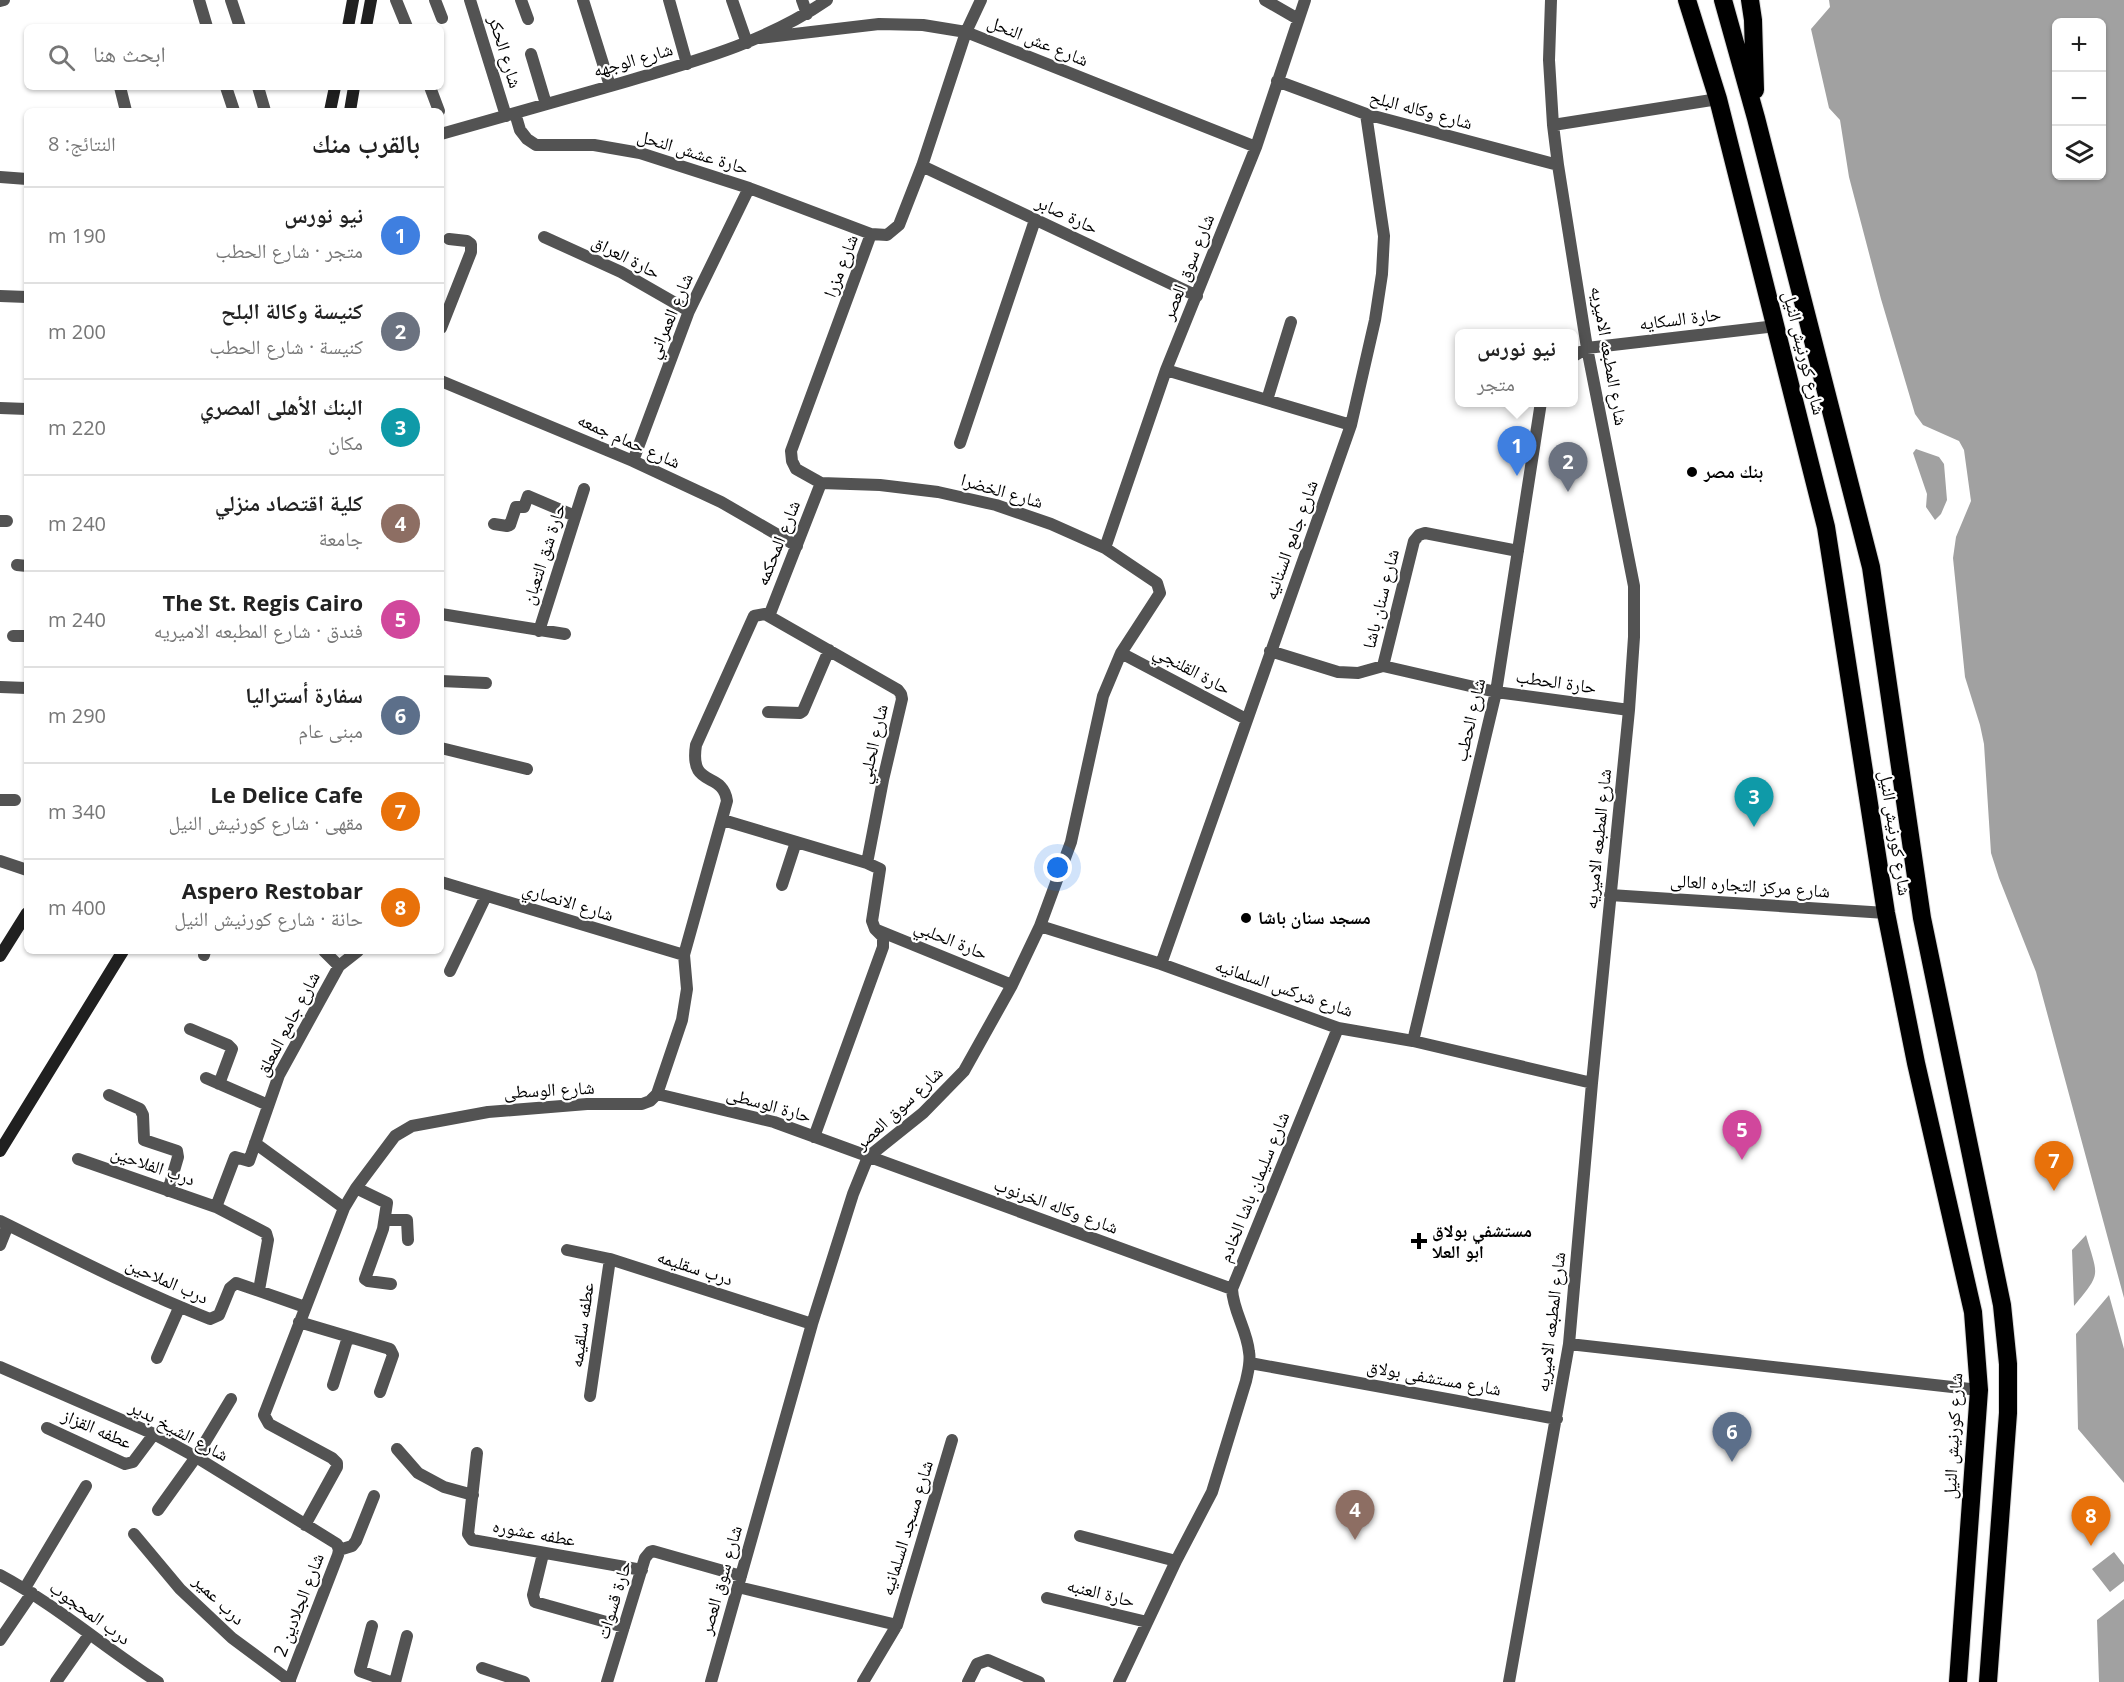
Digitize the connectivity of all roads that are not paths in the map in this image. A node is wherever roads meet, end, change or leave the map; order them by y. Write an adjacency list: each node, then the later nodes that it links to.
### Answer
1 (4, 0): 22 (street)
2 (199, 0): 27 (street)
3 (231, 0): 28 (street)
4 (353, 0): 29 (street)
5 (371, 0): 30 (street)
6 (396, 0): 31 (street)
7 (435, 0): 24 (street)
8 (471, 0): 53 (street, شارع الحكر)
9 (521, 0): 25 (street)
10 (583, 0): 38 (street)
11 (669, 0): 36 (street)
12 (732, 0): 34 (street)
13 (802, 0): 23 (street)
14 (827, 0): 23 (street, شارع الوجهه)
15 (981, 0): 32 (street, شارع مزرا)
16 (1265, 0): 26 (street)
17 (1305, 0): 26 (street, شارع سوق العصر)
18 (1551, 0): 56 (street, شارع المطبعه الاميريه)
19 (1687, 0): 45 (highway, شارع كورنيش النيل)
20 (1723, 0): 55 (highway, شارع كورنيش النيل)
21 (1750, 0): 55 (highway)
22 (0, 1)
23 (807, 14): 33 (street, شارع الوجهه)
24 (442, 18)
25 (528, 19)
26 (1298, 19): 37 (street, شارع سوق العصر)
27 (206, 24)
28 (239, 24)
29 (349, 24)
30 (367, 24)
31 (406, 24)
32 (966, 32): 33 (street, شارع عش النحل); 58 (street, شارع عش النحل); 60 (street, شارع مزرا)
33 (760, 38): 34 (street, شارع الوجهه)
34 (747, 43): 36 (street, شارع الوجهه)
35 (531, 54): 46 (street)
36 (687, 64): 38 (street, شارع الوجهه)
37 (1276, 81): 54 (street, شارع وكاله البلح); 58 (street, شارع سوق العصر)
38 (610, 86): 46 (street, شارع الوجهه)
39 (121, 90): 47 (street)
40 (227, 90): 48 (street)
41 (259, 90): 49 (street)
42 (334, 90): 50 (street)
43 (354, 90): 51 (street)
44 (431, 90): 52 (street)
45 (1718, 99): 56 (street); 74 (highway, شارع كورنيش النيل)
46 (546, 104): 53 (street, شارع الوجهه)
47 (125, 108)
48 (233, 108)
49 (264, 108)
50 (331, 108)
51 (350, 108)
52 (438, 108)
53 (510, 114): 57 (street, شارع الوجهه); 63 (street, حارة عشش النحل)
54 (1366, 114): 59 (street, شارع وكاله البلح); 83 (street, شارع جامع السنانيه)
55 (1756, 118): 224 (highway, شارع كورنيش النيل)
56 (1553, 125): 59 (street, شارع المطبعه الاميريه)
57 (444, 133)
58 (1256, 147): 69 (street, شارع سوق العصر)
59 (1558, 165): 75 (street, شارع المطبعه الاميريه)
60 (922, 166): 64 (street, حارة صابر); 65 (street, شارع مزرا)
61 (0, 177): 62 (street)
62 (24, 179)
63 (749, 188): 65 (street, حارة عشش النحل); 71 (street, شارع العمراني)
64 (1035, 220): 69 (street, حارة صابر); 84 (street)
65 (872, 234): 86 (street, شارع مزرا)
66 (544, 237): 71 (street, حارة العراق)
67 (449, 239): 72 (street)
68 (0, 296): 70 (street)
69 (1197, 296): 77 (street, شارع سوق العصر)
70 (24, 297)
71 (689, 311): 85 (street, شارع العمراني)
72 (444, 320)
73 (1291, 322): 79 (street)
74 (1776, 326): 75 (street, حارة السكايه); 125 (highway, شارع كورنيش النيل)
75 (1587, 348): 76 (street); 109 (street, شارع المطبعه الاميريه)
76 (1578, 354)
77 (1166, 370): 79 (street); 91 (street, شارع سوق العصر)
78 (444, 382): 85 (street, شارع حمام جمعه)
79 (1267, 400): 83 (street)
80 (1540, 407): 92 (street, شارع الحطب)
81 (0, 408): 82 (street)
82 (24, 409)
83 (1351, 426): 101 (street, شارع جامع السنانيه)
84 (960, 443)
85 (633, 460): 90 (street, شارع حمام جمعه)
86 (821, 483): 90 (street, شارع المحكمه); 91 (street, شارع الخضرا)
87 (584, 489): 88 (street, حارة شق التعبان)
88 (575, 516): 89 (street); 96 (street, حارة شق التعبان)
89 (494, 524)
90 (797, 546): 95 (street, شارع المحكمه)
91 (1105, 548): 93 (street, شارع الخضرا)
92 (1518, 551): 103 (street, شارع سنان باشا); 108 (street, شارع الحطب)
93 (1157, 583): 102 (street, شارع سوق العصر)
94 (444, 615): 96 (street)
95 (769, 616): 100 (street, شارع الحلبي); 116 (street, شارع الحلبي)
96 (539, 631): 97 (street)
97 (565, 634)
98 (13, 636): 99 (street)
99 (24, 636)
100 (829, 650): 110 (street); 119 (street, شارع الحلبي)
101 (1270, 651): 103 (street, حارة الحطب); 111 (street, شارع جامع السنانيه)
102 (1121, 653): 111 (street, حارة القلنجي); 127 (street, شارع سوق العصر)
103 (1383, 666): 108 (street, حارة الحطب)
104 (444, 681): 105 (street)
105 (486, 683)
106 (0, 687): 107 (street)
107 (24, 688)
108 (1496, 692): 109 (street, حارة الحطب); 141 (street, شارع الحطب)
109 (1629, 710): 123 (street, شارع المطبعه الاميريه)
110 (768, 712)
111 (1246, 719): 135 (street, شارع جامع السنانيه)
112 (444, 749): 113 (street)
113 (527, 769)
114 (0, 800): 115 (street)
115 (15, 800)
116 (723, 820): 117 (street); 133 (street)
117 (796, 842): 119 (street); 122 (street)
118 (0, 861): 120 (street)
119 (867, 863): 128 (street)
120 (24, 869)
121 (444, 883): 124 (street, شارع الانصاري)
122 (782, 885)
123 (1610, 894): 125 (street, شارع مركز التجاره العالى); 143 (street, شارع المطبعه الاميريه)
124 (486, 896): 133 (street, شارع الانصاري); 137 (street)
125 (1886, 913): 176 (highway, شارع كورنيش النيل)
126 (24, 917): 129 (street)
127 (1040, 926): 135 (street, شارع شركس السلمانيه); 138 (street, شارع سوق العصر)
128 (875, 929): 138 (street, حارة الحلبي); 148 (street)
129 (5, 941): 134 (street)
130 (121, 954): 150 (street)
131 (327, 954): 136 (street)
132 (354, 954): 136 (street, شارع جامع المعلق)
133 (684, 955): 145 (street)
134 (0, 956)
135 (1161, 964): 139 (street, شارع شركس السلمانيه)
136 (339, 966): 147 (street, شارع جامع المعلق)
137 (450, 971)
138 (1012, 985): 151 (street, شارع سوق العصر)
139 (1338, 1028): 141 (street, شارع شركس السلمانيه); 164 (street, شارع سليمان باشا الخادم)
140 (190, 1029): 144 (street)
141 (1413, 1041): 143 (street, شارع شركس السلمانيه)
142 (206, 1078): 144 (street)
143 (1592, 1083): 171 (street, شارع المطبعه الاميريه)
144 (219, 1084): 147 (street)
145 (657, 1094): 148 (street, حارة الوسطى); 153 (street, شارع الوسطى)
146 (109, 1095): 154 (street)
147 (268, 1105): 149 (street, شارع جامع المعلق)
148 (814, 1137): 151 (street, حارة الوسطى)
149 (255, 1143): 155 (street, شارع جامع المعلق); 156 (street)
150 (0, 1151)
151 (868, 1156): 164 (street, شارع وكاله الخرنوب); 169 (street, شارع سوق العصر)
152 (78, 1159): 154 (street, درب الفلاحين)
153 (356, 1188): 156 (street, شارع الوسطى); 157 (street)
154 (168, 1191): 155 (street, درب الفلاحين)
155 (216, 1207): 165 (street, درب الفلاحين)
156 (344, 1208): 166 (street, شارع الوسطى)
157 (385, 1220): 159 (street); 163 (street)
158 (4, 1223): 160 (street); 167 (street, درب الملاحين)
159 (408, 1240)
160 (0, 1245)
161 (567, 1250): 162 (street, درب سقليمه)
162 (610, 1259): 169 (street, درب سقليمه); 178 (street, عطفه سلقيمه)
163 (391, 1284)
164 (1232, 1289): 173 (street, شارع سليمان باشا الخادم)
165 (259, 1290): 166 (street, درب الملاحين); 167 (street, درب الملاحين)
166 (305, 1307): 168 (street, شارع الوسطى)
167 (179, 1308): 172 (street)
168 (299, 1322): 170 (street); 191 (street, شارع الوسطى)
169 (812, 1324): 199 (street, شارع سوق العصر)
170 (348, 1337): 175 (street); 177 (street)
171 (1569, 1344): 176 (street); 180 (street, شارع المطبعه الاميريه)
172 (157, 1358)
173 (1250, 1363): 180 (street, شارع مستشفى بولاق); 196 (street, شارع سليمان باشا الخادم)
174 (0, 1367): 182 (street, شارع الشيخ بدير)
175 (333, 1385)
176 (1979, 1390): 223 (highway, شارع كورنيش النيل)
177 (380, 1392)
178 (590, 1396)
179 (231, 1399): 186 (street)
180 (1557, 1419): 222 (street, شارع المطبعه الاميريه)
181 (47, 1428): 182 (street, عطفه القزاز)
182 (154, 1434): 186 (street, شارع الشيخ بدير)
183 (952, 1440): 203 (street, شارع مسجد السلمانيه)
184 (397, 1449): 188 (street)
185 (477, 1453): 188 (street, عطفه عشوره)
186 (196, 1457): 190 (street); 191 (street, شارع الشيخ بدير)
187 (86, 1486): 200 (street)
188 (473, 1495): 195 (street, عطفه عشوره)
189 (374, 1496): 194 (street)
190 (158, 1510)
191 (305, 1525): 194 (street, شارع الشيخ بدير)
192 (134, 1534): 212 (street, درب عمير)
193 (1080, 1536): 196 (street)
194 (336, 1546): 212 (street, شارع الجلادين 2)
195 (543, 1554): 197 (street, عطفه عشوره); 205 (street)
196 (1176, 1561): 202 (street, شارع سليمان باشا الخادم)
197 (642, 1570): 199 (street, حارة قسوات); 205 (street, حارة قسوات)
198 (0, 1575): 200 (street, درب المحجوب)
199 (739, 1581): 203 (street); 217 (street, شارع سوق العصر)
200 (29, 1591): 206 (street, درب المحجوب); 208 (street)
201 (1047, 1598): 202 (street, حارة العنبه)
202 (1147, 1623): 221 (street, شارع سليمان باشا الخادم)
203 (897, 1625): 218 (street, شارع مسجد السلمانيه)
204 (372, 1626): 213 (street)
205 (624, 1627): 216 (street, حارة قسوات)
206 (89, 1635): 210 (street); 211 (street, درب المحجوب)
207 (408, 1636): 214 (street)
208 (0, 1640)
209 (483, 1668): 215 (street)
210 (56, 1682)
211 (158, 1682)
212 (289, 1682)
213 (390, 1682)
214 (395, 1682)
215 (524, 1682)
216 (607, 1682)
217 (711, 1682)
218 (863, 1682)
219 (968, 1682): 220 (street)
220 (1039, 1682)
221 (1119, 1682)
222 (1509, 1682)
223 (1958, 1682)
224 (1988, 1682)

